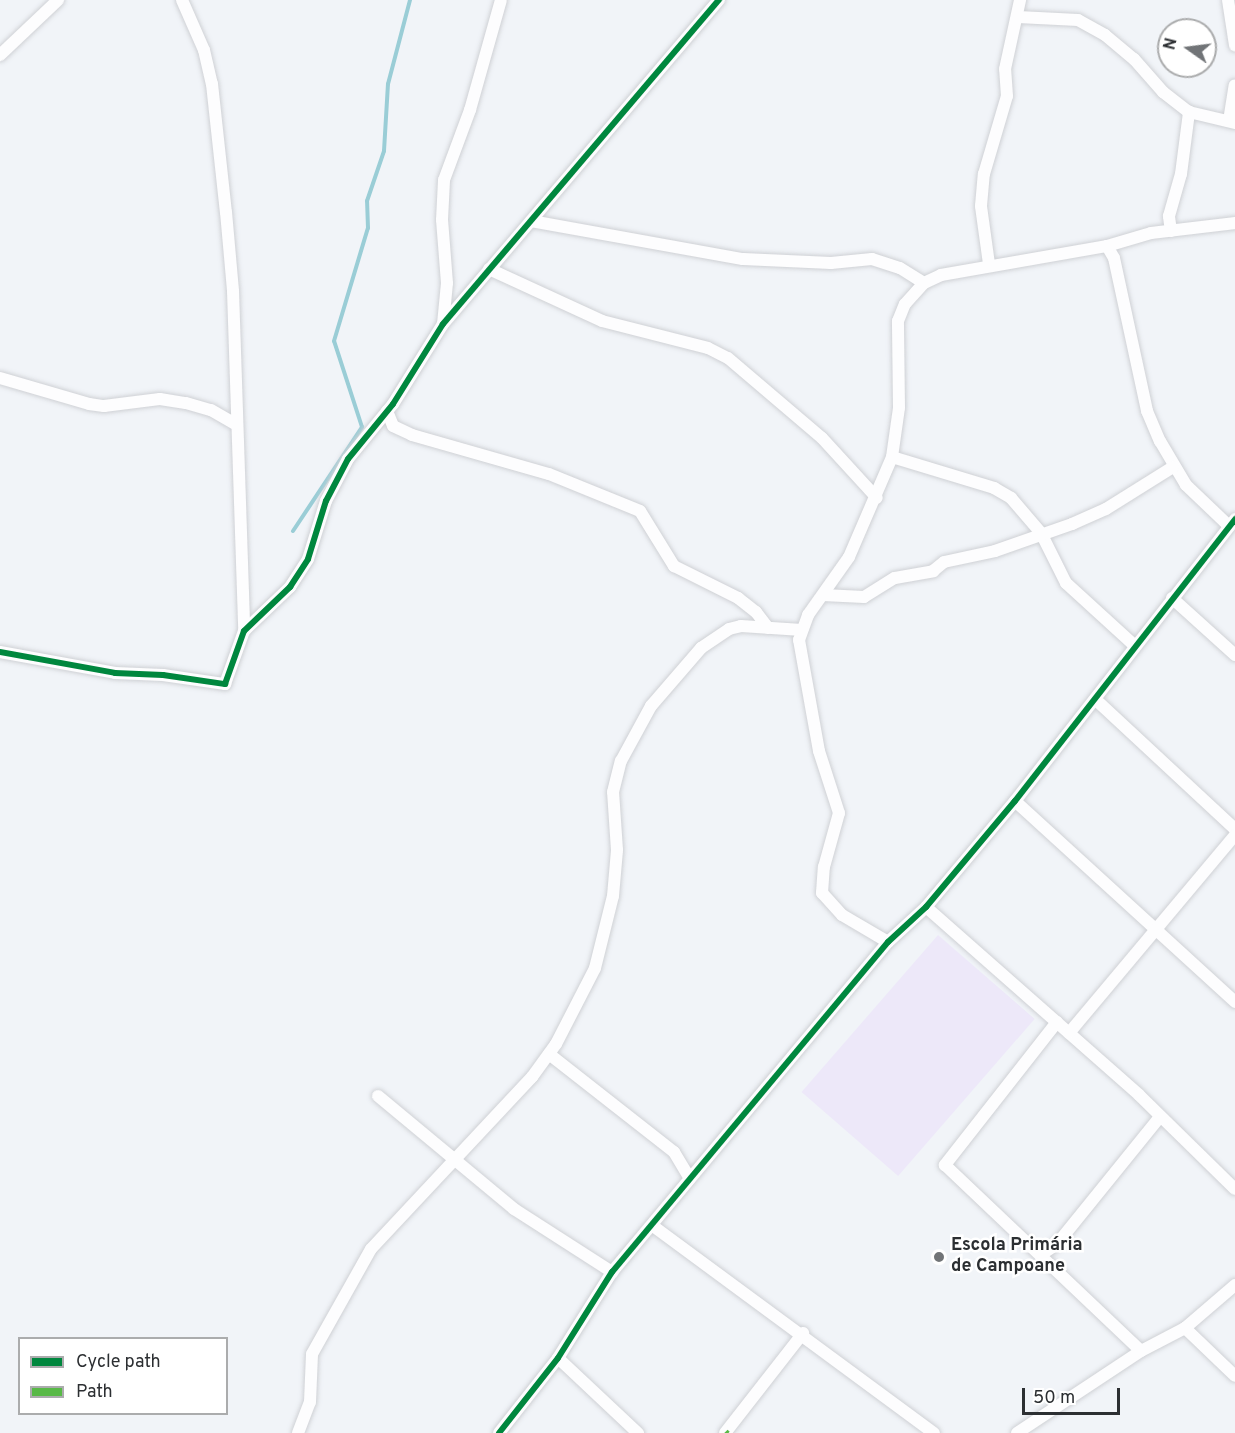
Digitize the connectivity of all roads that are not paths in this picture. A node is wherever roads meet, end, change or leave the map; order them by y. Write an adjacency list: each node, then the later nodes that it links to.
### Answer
1 (58, 0): 9 (street)
2 (182, 0): 23 (street)
3 (501, 0): 20 (street)
4 (719, 0): 13 (street)
5 (1020, 0): 7 (street)
6 (1228, 0): 8 (street)
7 (1018, 17): 11 (street); 17 (street)
8 (1235, 45)
9 (0, 55)
10 (1235, 85): 12 (street)
11 (1189, 112): 12 (street); 15 (street)
12 (1232, 122)
13 (531, 221): 18 (street); 19 (street)
14 (1235, 223): 15 (street)
15 (1171, 231): 16 (street)
16 (1107, 246): 17 (street); 25 (street)
17 (989, 264): 19 (street)
18 (489, 269): 20 (street); 26 (street)
19 (924, 283): 24 (street)
20 (443, 324): 22 (street)
21 (0, 378): 23 (street)
22 (387, 411): 31 (street); 33 (street)
23 (235, 424): 33 (street)
24 (892, 457): 26 (street); 28 (street)
25 (1173, 468): 27 (street); 28 (street)
26 (877, 498): 29 (street)
27 (1232, 522): 30 (street)
28 (1041, 533): 29 (street); 34 (street)
29 (823, 595): 32 (street)
30 (1172, 598): 34 (street); 36 (street)
31 (768, 628): 32 (street); 47 (street)
32 (802, 630): 43 (street)
33 (244, 631): 35 (street)
34 (1134, 645): 37 (street)
35 (0, 652)
36 (1235, 655)
37 (1095, 699): 38 (street); 39 (street)
38 (1015, 801): 41 (street); 42 (street)
39 (1235, 829)
40 (1235, 835): 42 (street)
41 (926, 907): 43 (street); 45 (street)
42 (1156, 930): 44 (street); 46 (street)
43 (888, 942): 51 (street)
44 (1235, 1002)
45 (1057, 1022): 46 (street); 54 (street)
46 (1069, 1033): 49 (street)
47 (549, 1054): 50 (street); 51 (street)
48 (378, 1096): 50 (street)
49 (1160, 1117): 52 (street); 54 (street)
50 (454, 1161): 55 (street); 62 (street)
51 (690, 1179): 53 (street)
52 (1235, 1189)
53 (653, 1226): 55 (street); 58 (street)
54 (1042, 1254): 59 (street)
55 (612, 1272): 60 (street)
56 (1235, 1285): 57 (street)
57 (1185, 1328): 59 (street); 61 (street)
58 (803, 1333): 65 (street); 66 (street)
59 (1141, 1352): 67 (street)
60 (558, 1358): 63 (street); 64 (street)
61 (1235, 1376)
62 (298, 1433)
63 (499, 1433)
64 (638, 1433)
65 (725, 1433)
66 (934, 1433)
67 (1017, 1433)

